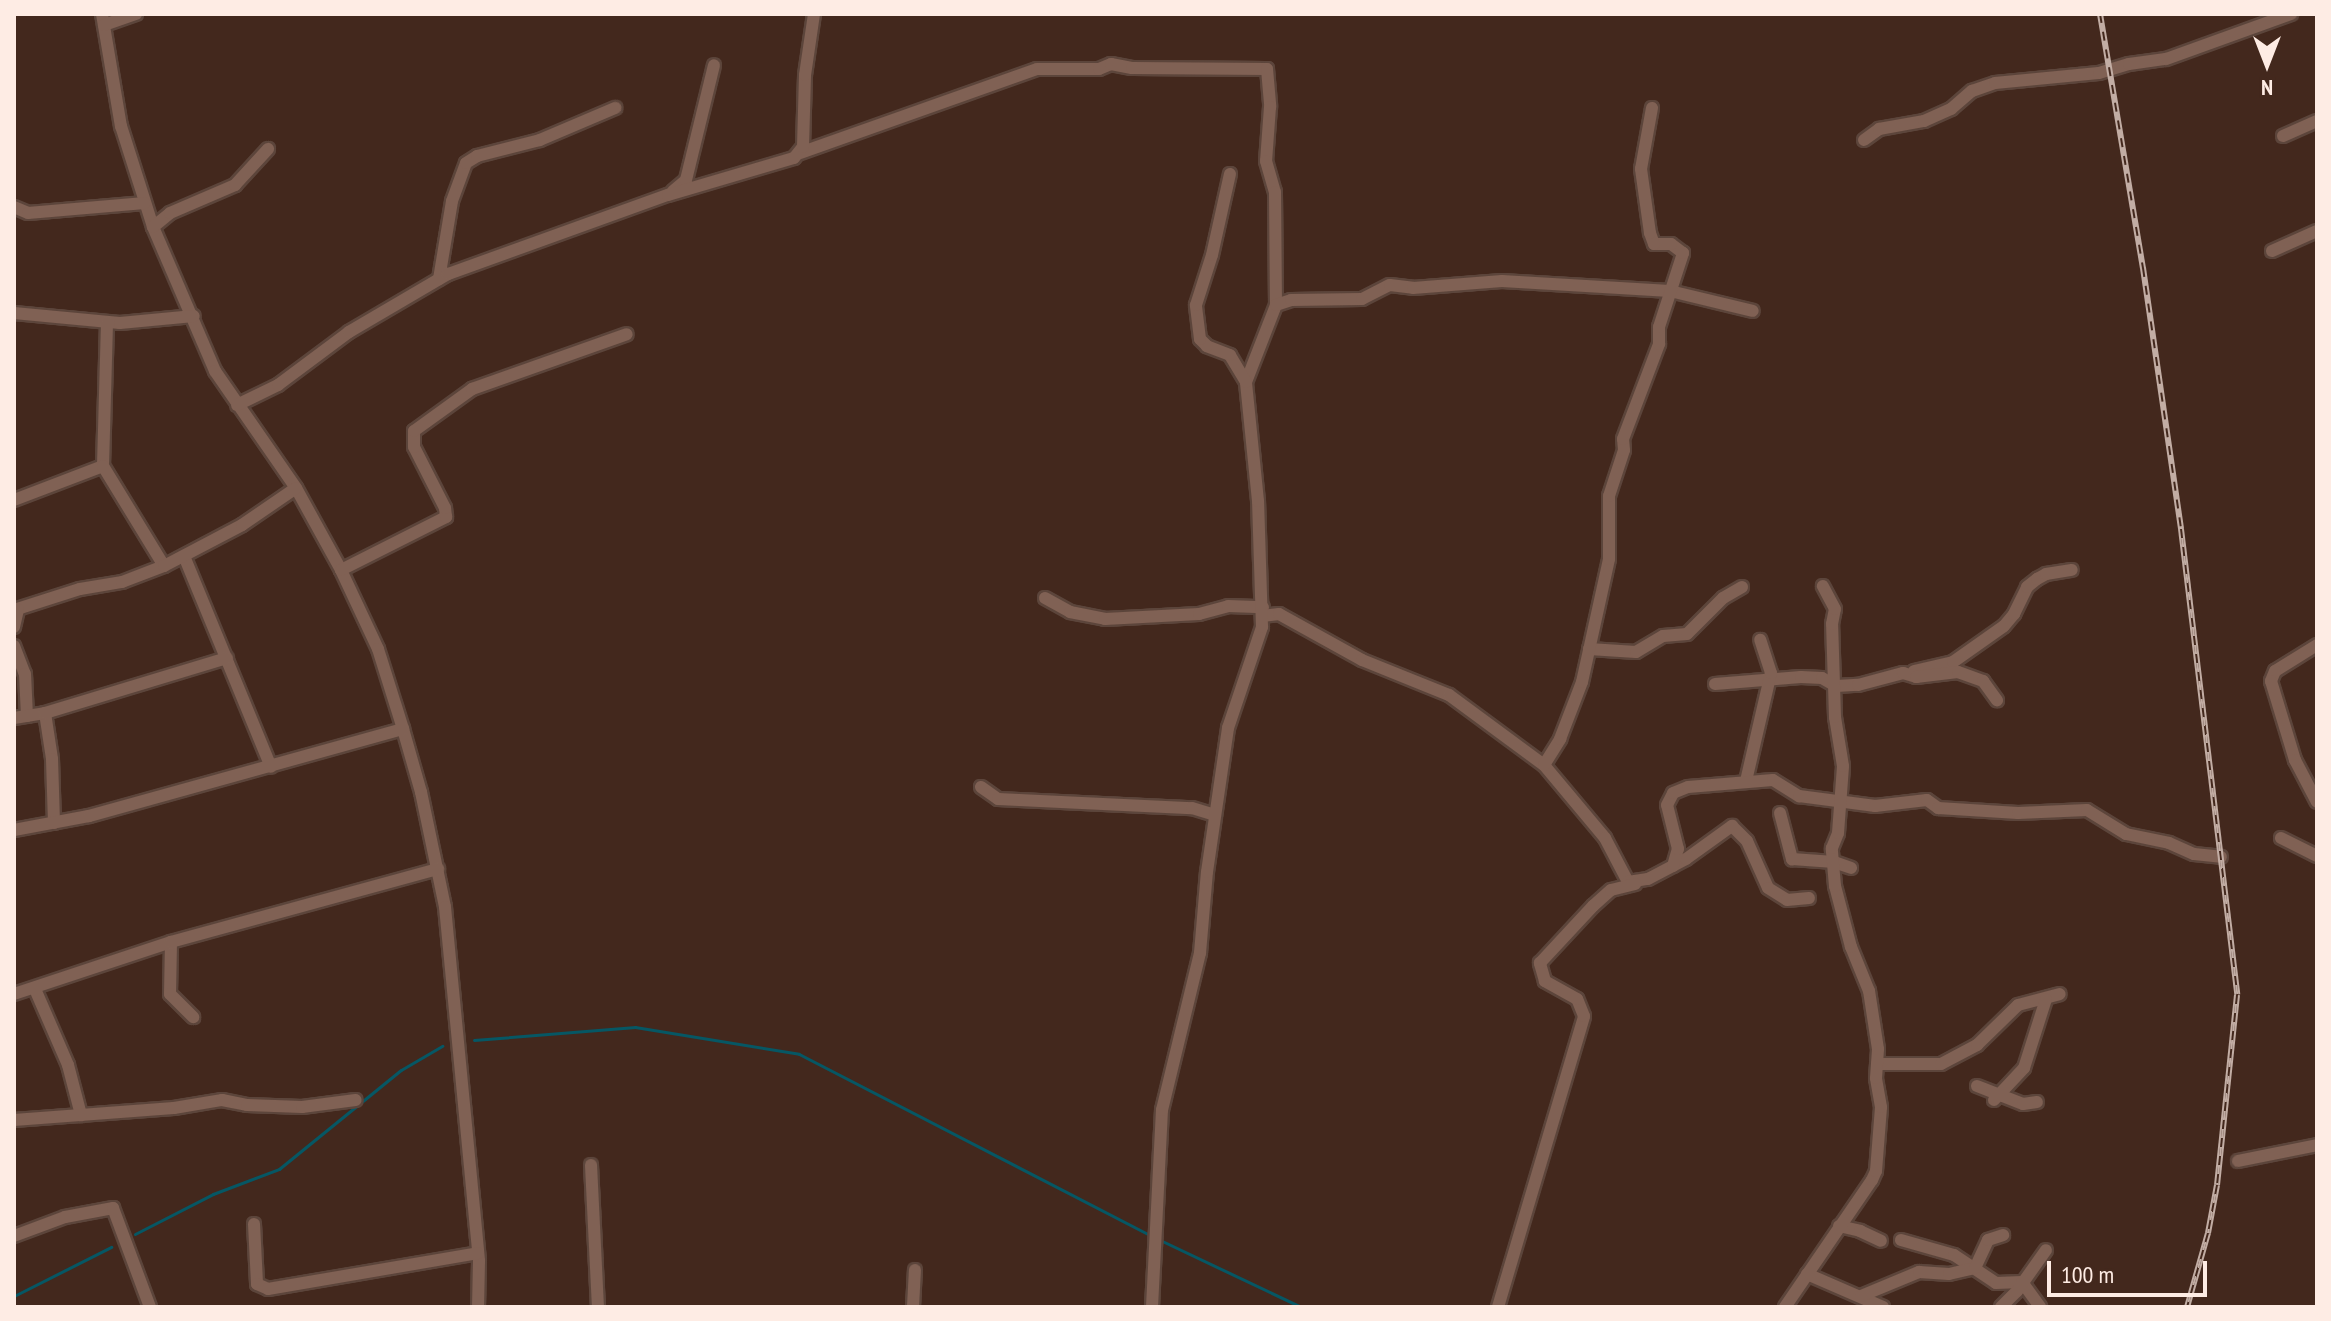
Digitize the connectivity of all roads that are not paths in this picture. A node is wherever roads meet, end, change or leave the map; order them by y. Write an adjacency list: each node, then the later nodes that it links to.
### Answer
1 (136, 14): 4 (street)
2 (814, 14): 12 (street)
3 (2291, 14): 10 (street)
4 (103, 19): 15 (street)
5 (714, 65): 14 (street)
6 (615, 108): 20 (street)
7 (1652, 108): 21 (street)
8 (2317, 121): 9 (street)
9 (2283, 136)
10 (1864, 140)
11 (268, 149): 17 (street)
12 (800, 153): 14 (street); 22 (street)
13 (1230, 174): 28 (street)
14 (668, 195): 20 (street)
15 (145, 203): 16 (street); 17 (street)
16 (14, 207)
17 (153, 227): 25 (street)
18 (2317, 231): 19 (street)
19 (2272, 251)
20 (439, 279): 29 (street)
21 (1670, 291): 22 (street); 23 (street); 46 (street)
22 (1276, 305): 28 (street)
23 (1753, 311)
24 (14, 313): 26 (street)
25 (194, 316): 26 (street); 29 (street)
26 (107, 322): 30 (street)
27 (627, 334): 35 (street)
28 (1246, 382): 41 (street)
29 (237, 405): 31 (street)
30 (103, 466): 32 (street); 34 (street)
31 (296, 488): 33 (street); 35 (street)
32 (14, 500)
33 (184, 556): 34 (street); 47 (street)
34 (164, 566): 40 (street)
35 (341, 570): 55 (street)
36 (2072, 570): 48 (street)
37 (1823, 586): 51 (street)
38 (1742, 587): 46 (street)
39 (1045, 598): 41 (street)
40 (16, 609): 42 (street)
41 (1263, 612): 56 (street); 63 (street)
42 (14, 627)
43 (1760, 640): 49 (street)
44 (2317, 645): 61 (street)
45 (14, 646): 54 (street)
46 (1589, 649): 56 (street)
47 (227, 658): 53 (street); 57 (street)
48 (1903, 673): 51 (street); 52 (street)
49 (1769, 679): 50 (street); 51 (street); 58 (street)
50 (1715, 684)
51 (1836, 686): 60 (street)
52 (1997, 700)
53 (45, 713): 54 (street); 64 (street)
54 (20, 717)
55 (403, 729): 57 (street); 72 (street)
56 (1544, 765): 73 (street)
57 (271, 767): 64 (street)
58 (1746, 781): 60 (street); 70 (street)
59 (981, 787): 63 (street)
60 (1840, 801): 68 (street); 69 (street)
61 (2317, 802)
62 (1780, 813): 69 (street)
63 (1215, 815): 109 (street)
64 (54, 823): 65 (street)
65 (14, 830)
66 (2281, 838): 67 (street)
67 (2317, 856)
68 (2221, 857)
69 (1834, 862): 71 (street); 81 (street)
70 (1673, 866): 73 (street); 74 (street)
71 (1851, 868)
72 (438, 869): 75 (street); 98 (street)
73 (1638, 883): 110 (street)
74 (1809, 898)
75 (171, 942): 76 (street); 80 (street)
76 (35, 989): 77 (street); 86 (street)
77 (14, 994)
78 (2060, 994): 79 (street)
79 (2046, 999): 81 (street); 83 (street)
80 (193, 1017)
81 (1877, 1064): 92 (street)
82 (1977, 1086): 83 (street)
83 (1997, 1097): 85 (street)
84 (356, 1100): 86 (street)
85 (2037, 1102)
86 (81, 1115): 87 (street)
87 (14, 1120)
88 (2317, 1145): 89 (street)
89 (2238, 1161)
90 (591, 1165): 107 (street)
91 (254, 1224): 98 (street)
92 (1839, 1226): 96 (street); 101 (street)
93 (2003, 1235): 99 (street)
94 (14, 1236): 105 (street)
95 (1901, 1240): 99 (street)
96 (1881, 1241)
97 (2046, 1250): 102 (street)
98 (478, 1253): 106 (street)
99 (1975, 1268): 102 (street); 103 (street)
100 (915, 1270): 108 (street)
101 (1807, 1274): 103 (street); 111 (street)
102 (2022, 1282): 104 (street); 114 (street)
103 (1861, 1296): 112 (street)
104 (2016, 1302): 113 (street)
105 (150, 1307)
106 (478, 1307)
107 (598, 1307)
108 (913, 1307)
109 (1152, 1307)
110 (1498, 1307)
111 (1785, 1307)
112 (1883, 1307)
113 (2001, 1307)
114 (2040, 1307)

